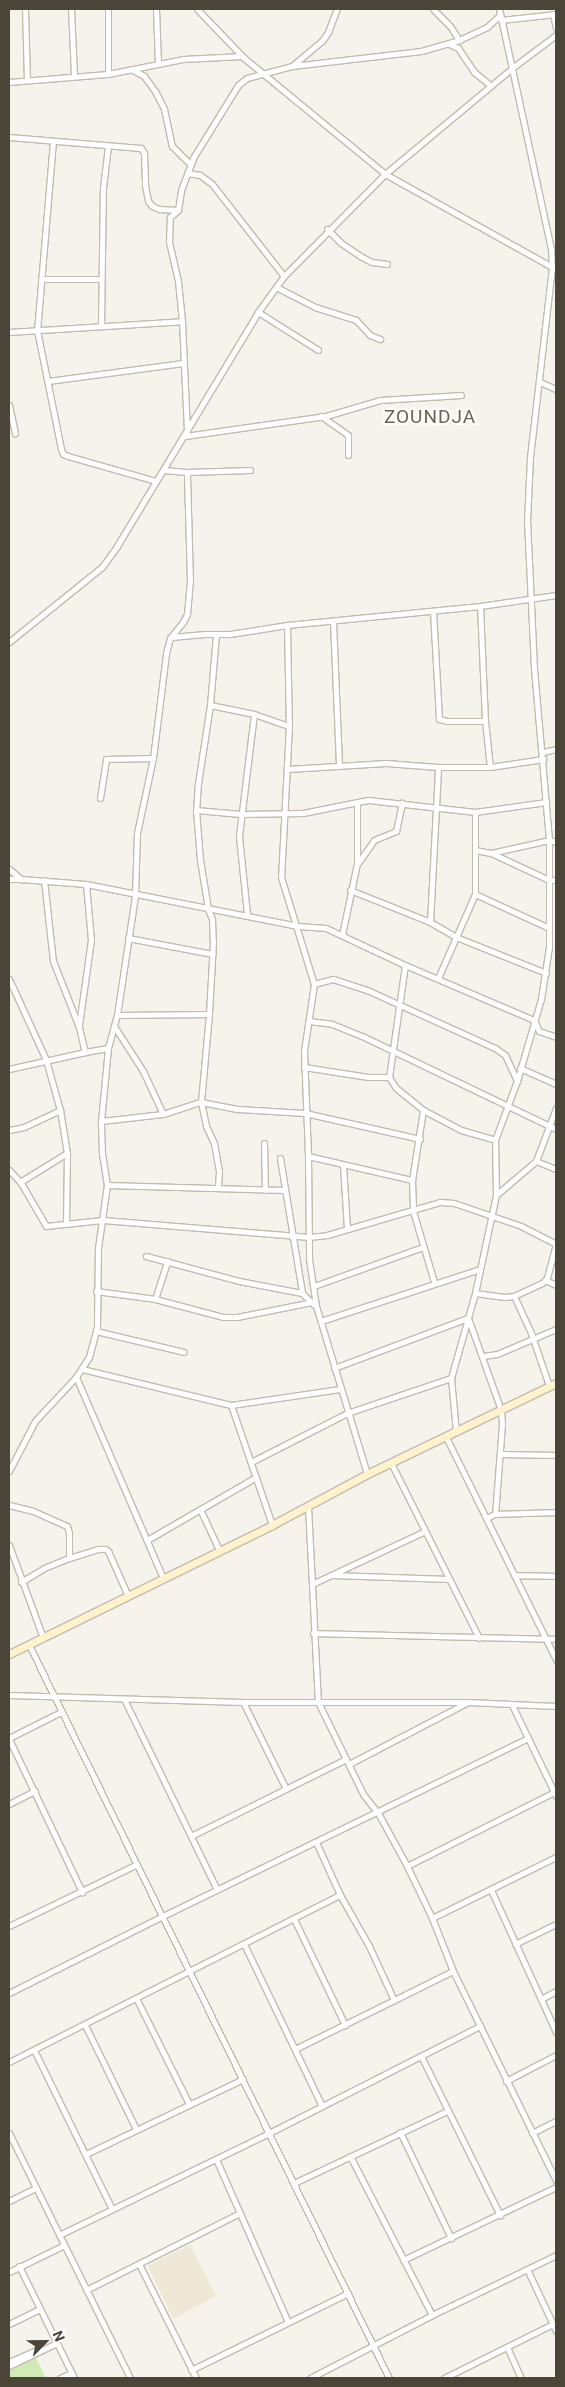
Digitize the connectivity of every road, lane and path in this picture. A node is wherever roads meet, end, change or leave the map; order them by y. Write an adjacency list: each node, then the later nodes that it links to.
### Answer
1 (26, 9): 23 (street)
2 (71, 9): 22 (street)
3 (108, 9): 20 (street)
4 (156, 9): 16 (street)
5 (197, 9): 15 (street)
6 (337, 9): 17 (street)
7 (433, 9): 13 (street)
8 (499, 9): 10 (street)
9 (555, 14): 10 (street); 11 (street)
10 (501, 18): 13 (street); 18 (street)
11 (556, 28)
12 (556, 35): 18 (street)
13 (460, 40): 14 (street)
14 (448, 44): 17 (street); 25 (street)
15 (242, 56): 16 (street); 21 (street)
16 (158, 64): 19 (street)
17 (292, 66): 21 (street)
18 (512, 68): 25 (street); 35 (street)
19 (131, 69): 20 (street); 29 (street)
20 (108, 74): 22 (street)
21 (264, 74): 29 (street); 31 (street)
22 (74, 76): 23 (street)
23 (27, 79): 24 (street)
24 (9, 82)
25 (491, 86): 31 (street)
26 (9, 137): 27 (street)
27 (53, 141): 28 (street); 37 (street)
28 (108, 146): 32 (street); 38 (street)
29 (190, 164): 30 (street)
30 (187, 173): 32 (street); 36 (street)
31 (384, 174): 33 (street); 35 (street)
32 (178, 210): 41 (street)
33 (327, 229): 34 (street); 36 (street)
34 (387, 264)
35 (554, 268): 49 (street)
36 (284, 276): 39 (street)
37 (41, 279): 38 (street); 43 (street)
38 (101, 279): 42 (street)
39 (276, 287): 40 (street); 45 (street)
40 (258, 312): 46 (street); 55 (street)
41 (182, 321): 42 (street); 47 (street)
42 (101, 326): 43 (street)
43 (37, 330): 44 (street); 48 (street)
44 (9, 332)
45 (380, 339)
46 (318, 350)
47 (183, 363): 48 (street); 55 (street)
48 (48, 381): 60 (street)
49 (540, 382): 50 (street); 62 (street)
50 (556, 389)
51 (461, 395): 53 (street)
52 (9, 405): 54 (street)
53 (320, 416): 55 (street); 56 (street)
54 (16, 432)
55 (186, 434): 57 (street)
56 (348, 455)
57 (163, 470): 59 (street); 60 (street)
58 (250, 470): 59 (street)
59 (187, 472): 68 (street)
60 (156, 481): 69 (street)
61 (556, 595): 62 (street)
62 (531, 598): 63 (street); 75 (street)
63 (480, 606): 64 (street); 72 (street)
64 (433, 611): 65 (street); 72 (street)
65 (333, 621): 66 (street); 78 (street)
66 (287, 625): 67 (street); 73 (street)
67 (216, 634): 68 (street); 70 (street)
68 (170, 638): 76 (street)
69 (9, 642)
70 (210, 705): 71 (street); 87 (street)
71 (254, 714): 73 (street); 90 (street)
72 (485, 721): 80 (street)
73 (289, 726): 81 (street)
74 (556, 749): 75 (street)
75 (543, 752): 77 (street)
76 (153, 758): 82 (street); 105 (street)
77 (543, 759): 80 (street); 83 (street)
78 (339, 766): 79 (street); 81 (street)
79 (438, 767): 80 (street); 86 (street)
80 (490, 767)
81 (288, 769): 88 (street)
82 (100, 798)
83 (546, 802): 89 (street); 91 (street)
84 (402, 803): 85 (street); 86 (street); 95 (street)
85 (357, 804): 88 (street); 95 (street)
86 (435, 807): 89 (street); 108 (street)
87 (196, 810): 90 (street); 106 (street)
88 (284, 812): 90 (street); 109 (street)
89 (475, 812): 93 (street)
90 (241, 814): 107 (street)
91 (549, 840): 92 (street); 94 (street); 100 (street)
92 (556, 842)
93 (475, 850): 94 (street); 104 (street)
94 (491, 853): 100 (street)
95 (357, 863): 103 (street)
96 (9, 870): 98 (street)
97 (9, 879): 98 (street)
98 (21, 879): 99 (street)
99 (44, 880): 102 (street); 126 (street)
100 (549, 880): 101 (street); 110 (street)
101 (556, 880)
102 (86, 884): 105 (street); 126 (street)
103 (350, 890): 108 (street); 111 (street)
104 (475, 894): 110 (street); 112 (street)
105 (135, 896): 106 (street); 113 (street)
106 (208, 909): 107 (street); 114 (street)
107 (247, 914): 109 (street)
108 (430, 922): 112 (street)
109 (298, 926): 111 (street); 119 (street)
110 (549, 928): 116 (street)
111 (342, 935): 115 (street)
112 (456, 937): 116 (street); 117 (street)
113 (128, 938): 114 (street); 122 (street)
114 (213, 954): 121 (street)
115 (405, 965): 117 (street); 120 (street)
116 (546, 973): 123 (street)
117 (438, 978): 123 (street)
118 (9, 979): 131 (street)
119 (314, 984): 120 (street); 124 (street)
120 (400, 1006): 129 (street); 136 (street)
121 (209, 1014): 122 (street); 138 (street)
122 (117, 1015): 125 (street)
123 (534, 1020): 127 (street); 133 (street)
124 (309, 1021): 129 (street); 132 (street)
125 (114, 1026): 128 (street); 144 (street)
126 (78, 1027): 130 (street)
127 (556, 1037)
128 (108, 1048): 130 (street); 145 (street)
129 (393, 1051): 135 (street); 139 (street)
130 (85, 1052): 131 (street)
131 (46, 1060): 134 (street); 141 (street)
132 (304, 1067): 135 (street); 143 (street)
133 (520, 1068): 136 (street); 137 (street)
134 (9, 1069)
135 (389, 1077): 142 (street)
136 (517, 1081): 139 (street)
137 (556, 1084)
138 (201, 1102): 143 (street); 144 (street); 162 (street)
139 (508, 1107): 146 (street); 150 (street)
140 (556, 1108): 146 (street)
141 (60, 1110): 148 (street); 152 (street)
142 (423, 1110): 149 (street); 150 (street)
143 (305, 1113): 149 (street); 153 (street)
144 (163, 1114): 145 (street)
145 (101, 1122): 161 (street)
146 (548, 1125): 147 (street); 155 (street)
147 (556, 1129)
148 (9, 1130)
149 (420, 1139): 159 (street)
150 (495, 1140): 165 (street)
151 (264, 1143): 163 (street)
152 (68, 1153): 160 (street); 169 (street)
153 (308, 1156): 156 (street); 172 (street)
154 (280, 1158): 164 (street)
155 (536, 1161): 157 (street); 165 (street)
156 (343, 1165): 159 (street); 170 (street)
157 (556, 1169)
158 (9, 1170): 160 (street)
159 (412, 1180): 166 (street)
160 (20, 1182): 169 (street)
161 (107, 1185): 162 (street); 168 (street)
162 (218, 1188): 163 (street)
163 (265, 1190): 164 (street)
164 (284, 1190): 171 (street)
165 (496, 1195): 167 (street)
166 (413, 1211): 167 (street); 170 (street); 174 (street)
167 (490, 1216): 173 (street); 177 (street)
168 (103, 1220): 169 (street); 171 (street); 182 (street)
169 (66, 1222)
170 (347, 1228): 172 (street)
171 (294, 1236): 172 (street); 183 (street)
172 (309, 1237): 181 (street)
173 (556, 1244): 178 (street)
174 (423, 1247): 179 (street); 181 (street)
175 (146, 1256): 176 (street)
176 (167, 1261): 183 (street); 186 (street)
177 (480, 1269): 179 (street); 184 (street)
178 (545, 1280): 180 (street); 185 (street)
179 (434, 1282): 189 (street)
180 (556, 1285)
181 (314, 1286): 187 (street)
182 (96, 1291): 186 (street); 191 (street)
183 (302, 1292): 187 (street)
184 (475, 1293): 185 (street); 188 (street)
185 (514, 1296): 192 (street)
186 (155, 1299): 187 (street)
187 (314, 1304): 189 (street)
188 (468, 1318): 194 (street); 195 (street); 198 (street)
189 (321, 1322): 195 (street)
190 (556, 1329): 192 (street)
191 (96, 1331): 193 (street); 196 (street)
192 (533, 1339): 194 (street); 199 (street)
193 (184, 1352)
194 (483, 1356): 202 (street)
195 (334, 1368): 200 (street)
196 (82, 1369): 197 (street); 201 (street)
197 (76, 1377): 210 (street); 221 (street)
198 (451, 1378): 203 (street); 204 (street)
199 (553, 1384): 202 (street)
200 (340, 1389): 201 (street); 203 (street)
201 (231, 1405): 208 (street)
202 (501, 1410): 204 (street); 206 (street)
203 (348, 1413): 208 (street); 211 (street)
204 (456, 1432): 205 (street)
205 (446, 1436): 209 (street); 218 (street)
206 (500, 1454): 207 (street); 217 (street)
207 (556, 1455)
208 (251, 1462): 212 (street)
209 (391, 1463): 211 (street); 220 (street)
210 (9, 1471)
211 (367, 1474): 214 (street)
212 (256, 1477): 215 (street); 219 (street)
213 (9, 1506): 224 (street)
214 (308, 1506): 219 (street); 231 (street)
215 (200, 1509): 221 (street); 223 (street)
216 (556, 1512): 217 (street)
217 (495, 1514): 218 (street)
218 (486, 1518): 226 (street)
219 (272, 1525): 223 (street)
220 (425, 1531): 225 (street); 229 (street)
221 (147, 1540): 228 (street)
222 (9, 1545): 230 (street)
223 (219, 1550): 228 (street)
224 (69, 1558): 230 (street); 232 (street)
225 (330, 1574): 229 (street); 231 (street)
226 (514, 1575): 227 (street); 236 (street)
227 (556, 1576)
228 (163, 1578): 232 (street)
229 (449, 1579): 235 (street)
230 (21, 1582): 234 (street)
231 (312, 1584): 233 (street)
232 (128, 1596): 234 (street)
233 (313, 1633): 235 (street); 245 (street)
234 (43, 1638): 238 (street)
235 (479, 1638): 236 (street)
236 (545, 1639): 237 (street); 240 (street)
237 (556, 1639)
238 (29, 1645): 239 (street); 242 (street)
239 (9, 1654)
240 (556, 1660)
241 (9, 1695): 242 (street)
242 (52, 1696): 243 (street); 249 (street)
243 (124, 1699): 244 (street); 258 (street)
244 (243, 1702): 245 (street); 253 (street)
245 (318, 1702): 246 (street); 252 (street)
246 (468, 1702): 247 (street); 252 (street)
247 (512, 1704): 248 (street); 250 (street)
248 (556, 1706)
249 (61, 1712): 251 (street); 261 (street)
250 (528, 1738): 255 (street); 257 (street)
251 (9, 1739): 254 (street)
252 (347, 1762): 253 (street); 257 (street)
253 (286, 1789): 258 (street)
254 (35, 1791): 256 (street); 265 (street)
255 (555, 1794): 262 (street)
256 (9, 1804)
257 (378, 1812): 259 (street); 262 (street)
258 (191, 1836): 263 (street)
259 (316, 1842): 263 (street); 266 (street)
260 (556, 1857): 264 (street)
261 (137, 1864): 265 (street); 267 (street)
262 (407, 1866): 268 (street)
263 (217, 1890): 267 (street)
264 (491, 1890): 268 (street); 273 (street)
265 (82, 1892): 271 (street)
266 (340, 1895): 269 (street); 280 (street)
267 (162, 1916): 274 (street); 277 (street)
268 (432, 1918): 275 (street)
269 (294, 1919): 272 (street); 282 (street)
270 (556, 1924): 273 (street)
271 (9, 1926)
272 (244, 1944): 274 (street); 285 (street)
273 (516, 1944): 279 (street)
274 (189, 1970): 278 (street); 290 (street)
275 (453, 1970): 280 (street); 283 (street)
276 (556, 1992): 279 (street)
277 (9, 1993)
278 (136, 1998): 281 (street); 292 (street)
279 (541, 1999): 284 (street)
280 (394, 2000): 282 (street)
281 (85, 2025): 286 (street); 296 (street)
282 (344, 2025): 285 (street)
283 (480, 2026): 288 (street); 291 (street)
284 (556, 2032)
285 (295, 2049): 293 (street)
286 (34, 2050): 289 (street); 301 (street)
287 (556, 2055): 291 (street)
288 (421, 2056): 293 (street); 294 (street)
289 (9, 2062)
290 (243, 2079): 292 (street); 299 (street)
291 (506, 2081): 300 (street)
292 (189, 2104): 296 (street)
293 (322, 2106): 299 (street)
294 (447, 2111): 298 (street); 311 (street)
295 (556, 2121): 300 (street)
296 (136, 2129): 301 (street)
297 (9, 2132): 307 (street)
298 (400, 2132): 302 (street); 313 (street)
299 (269, 2133): 303 (street); 305 (street)
300 (532, 2133): 304 (street)
301 (86, 2154): 309 (street)
302 (350, 2156): 305 (street); 316 (street)
303 (216, 2159): 309 (street); 310 (street)
304 (556, 2180)
305 (294, 2183): 322 (street)
306 (556, 2187): 311 (street)
307 (36, 2188): 308 (street); 312 (street)
308 (9, 2201)
309 (112, 2209): 312 (street)
310 (240, 2213): 317 (street); 325 (street)
311 (500, 2215): 313 (street)
312 (59, 2235): 314 (street)
313 (451, 2238): 316 (street)
314 (64, 2245): 318 (street); 321 (street)
315 (556, 2255): 319 (street)
316 (403, 2260): 324 (street)
317 (139, 2264): 321 (street); 334 (street)
318 (19, 2266): 320 (street); 323 (street)
319 (527, 2269): 324 (street); 327 (street)
320 (9, 2272)
321 (86, 2290): 339 (street)
322 (348, 2293): 325 (street); 330 (street)
323 (40, 2309): 326 (street); 329 (street)
324 (432, 2315): 330 (street)
325 (288, 2322): 334 (street)
326 (9, 2324)
327 (553, 2324): 328 (street); 331 (street)
328 (556, 2331)
329 (56, 2342): 332 (street); 333 (street); 337 (street)
330 (373, 2346): 335 (street); 343 (street)
331 (507, 2347): 336 (street); 346 (street)
332 (9, 2362)
333 (9, 2366)
334 (191, 2370): 340 (street)
335 (322, 2372): 341 (street); 342 (street)
336 (456, 2372): 344 (street); 345 (street)
337 (73, 2376): 338 (street)
338 (60, 2378)
339 (130, 2378)
340 (196, 2378)
341 (310, 2378)
342 (324, 2378)
343 (389, 2378)
344 (444, 2378)
345 (459, 2378)
346 (521, 2378)

